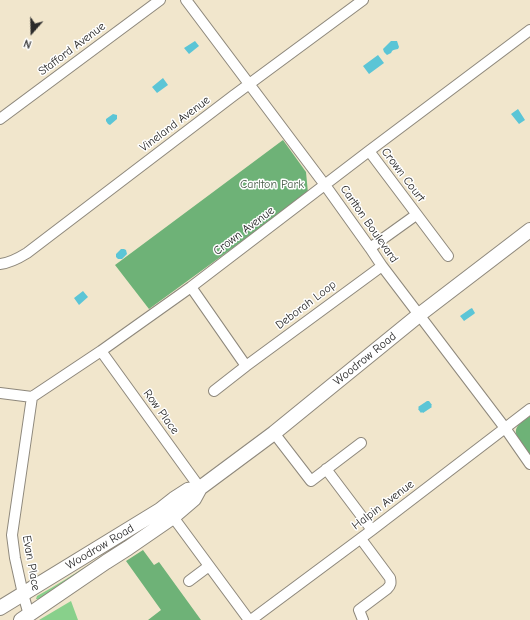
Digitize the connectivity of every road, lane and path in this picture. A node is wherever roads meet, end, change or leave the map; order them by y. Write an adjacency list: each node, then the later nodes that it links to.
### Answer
1 (160, 0): 6 (street, Stafford Avenue)
2 (186, 0): 5 (street, Carlton Boulevard)
3 (363, 0): 5 (street, Vineland Avenue)
4 (530, 30): 7 (street, Crown Avenue)
5 (249, 84): 8 (street, Carlton Boulevard); 13 (street, Vineland Avenue)
6 (0, 118)
7 (368, 151): 8 (street, Crown Avenue); 9 (street, Crown Court)
8 (325, 185): 11 (street, Carlton Boulevard); 15 (street, Crown Avenue)
9 (416, 215): 11 (street, Crown Court); 12 (street, Crown Court)
10 (530, 230): 16 (street, Woodrow Road)
11 (370, 248): 14 (street, Carlton Boulevard)
12 (448, 256)
13 (0, 264)
14 (382, 266): 16 (street, Carlton Boulevard); 18 (street, Deborah Loop)
15 (191, 287): 17 (street, Crown Avenue); 18 (street)
16 (419, 315): 23 (street, Carlton Boulevard); 24 (street, Woodrow Road)
17 (101, 351): 21 (street, Crown Avenue); 28 (street, Row Place)
18 (246, 366): 19 (street, Deborah Loop)
19 (214, 391)
20 (0, 393): 21 (street)
21 (32, 397): 34 (street, Evan Place)
22 (530, 409): 23 (street, Halpin Avenue)
23 (505, 428): 26 (street, Carlton Boulevard); 30 (street, Halpin Avenue)
24 (274, 433): 27 (street); 28 (street, Woodrow Road)
25 (361, 443): 27 (street)
26 (530, 464)
27 (326, 469): 30 (street)
28 (200, 488): 29 (street, Woodrow Road); 34 (street, Woodrow Road)
29 (173, 516): 32 (street); 36 (street, Woodrow Road)
30 (372, 530): 31 (street, Halpin Avenue)
31 (361, 539): 37 (street, Halpin Avenue); 38 (street)
32 (209, 566): 33 (street); 37 (street)
33 (189, 581)
34 (23, 594): 35 (street, Woodrow Road); 36 (street, Evan Place)
35 (0, 608)
36 (25, 618)
37 (250, 620)
38 (363, 620)

